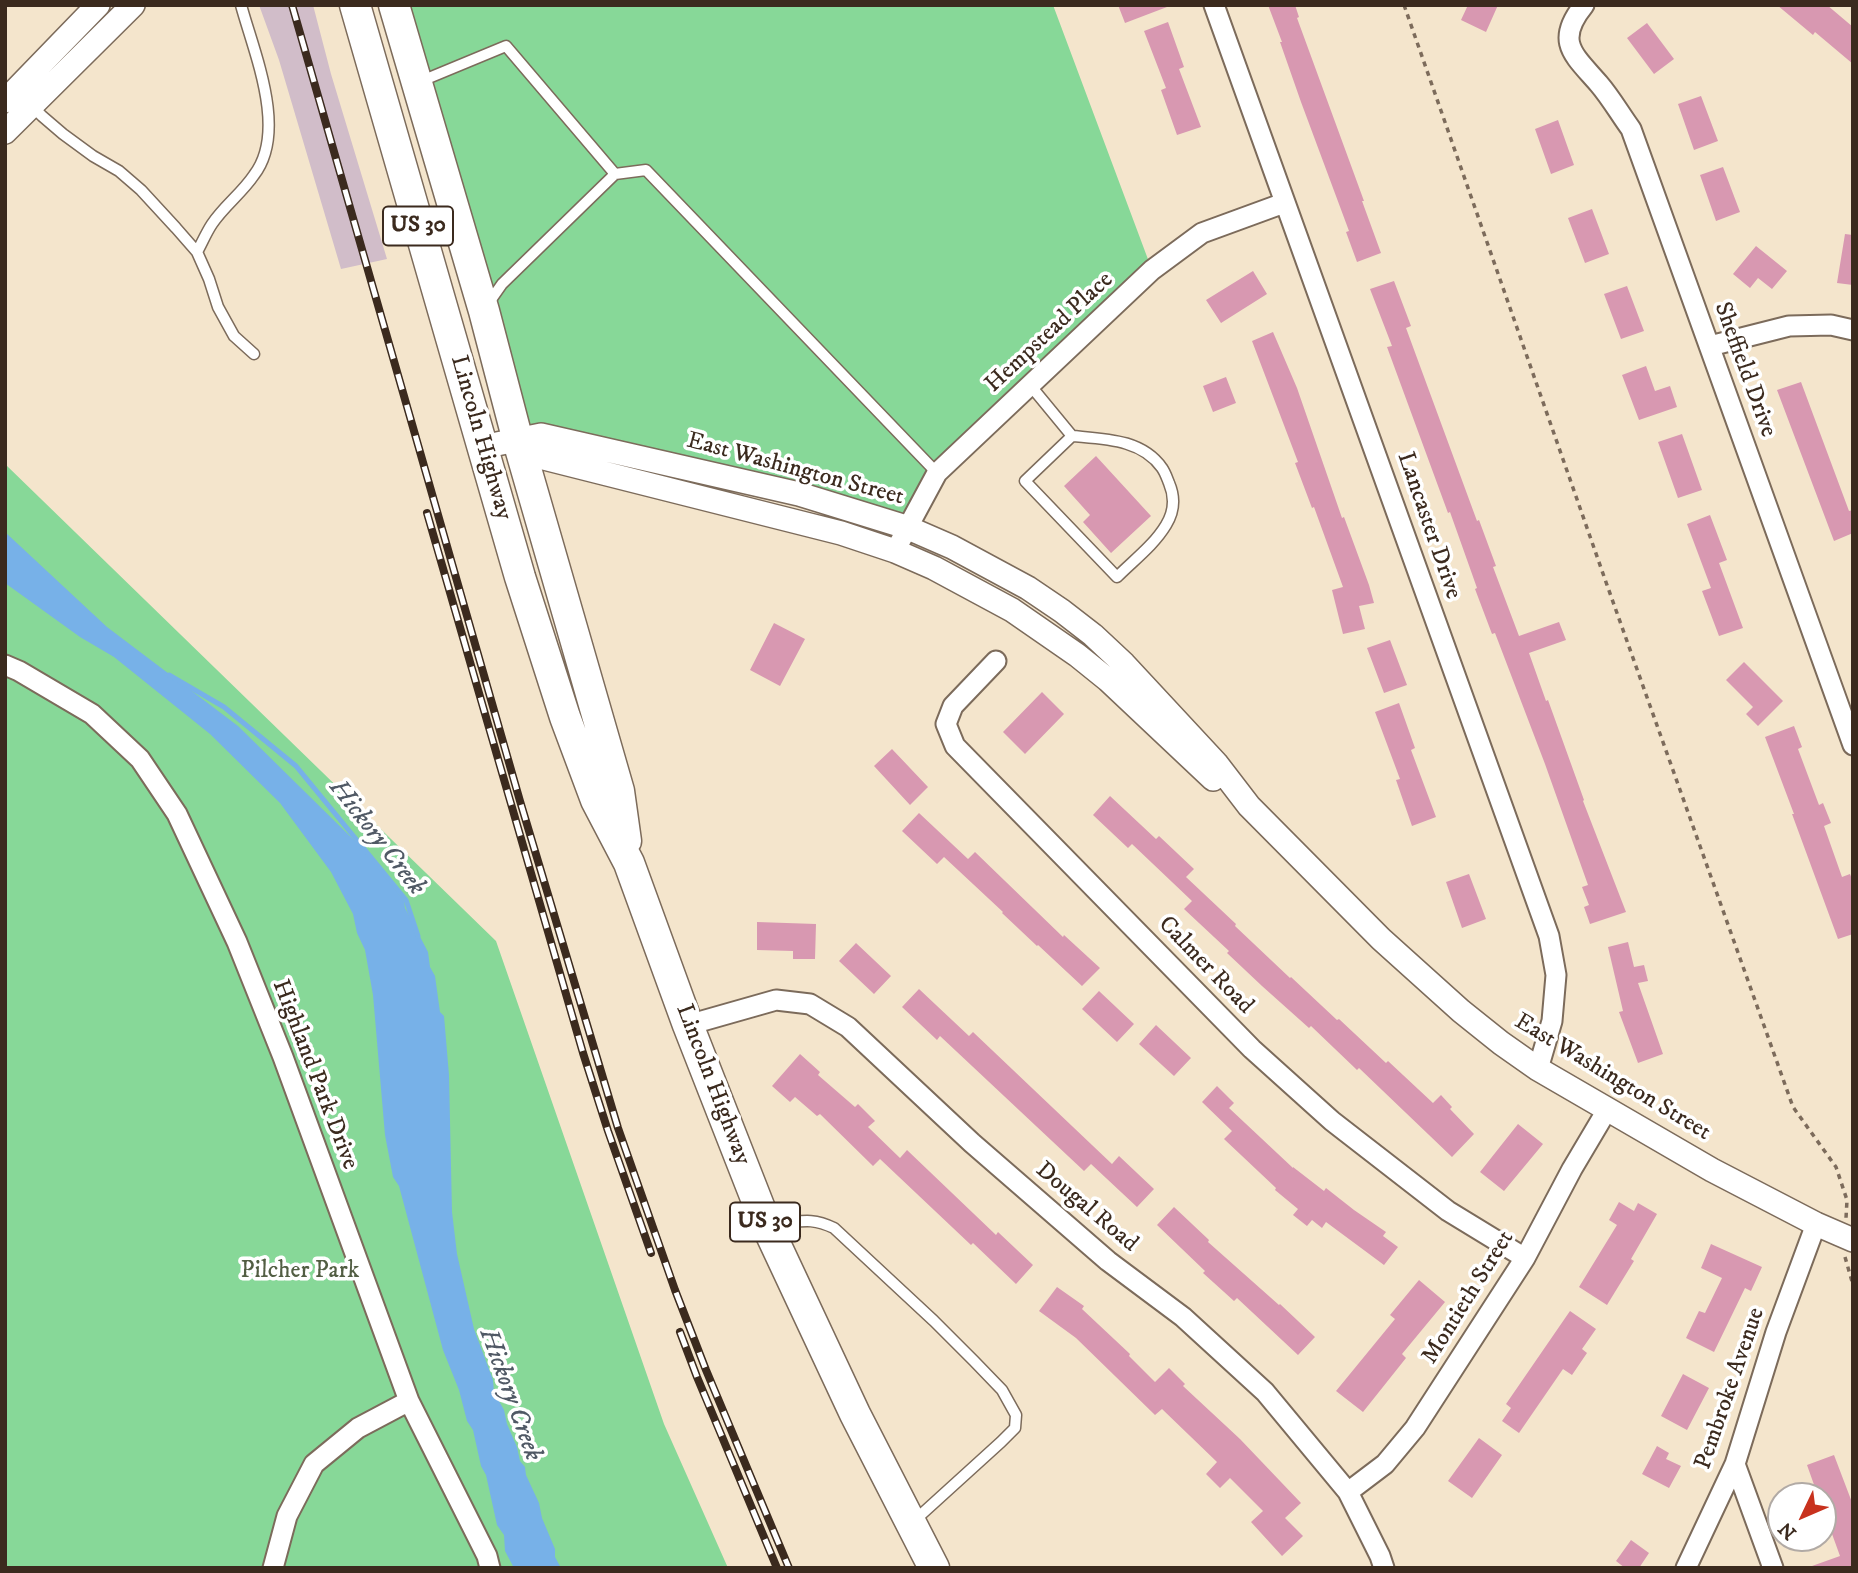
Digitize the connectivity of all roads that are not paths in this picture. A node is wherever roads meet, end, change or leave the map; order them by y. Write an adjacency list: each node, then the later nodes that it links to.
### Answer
1 (98, 5): 9 (street)
2 (133, 5): 10 (street)
3 (240, 5): 14 (lane)
4 (355, 5): 22 (main road, Lincoln Highway / US 30)
5 (394, 5): 8 (main road, Lincoln Highway / US 30)
6 (1214, 5): 13 (street, Lancaster Drive)
7 (1584, 5): 17 (street, Sheffield Drive)
8 (416, 83): 12 (lane); 15 (main road, Lincoln Highway / US 30)
9 (5, 101)
10 (32, 106): 11 (street); 14 (lane)
11 (5, 132)
12 (615, 174): 15 (lane); 23 (lane)
13 (1284, 202): 19 (street, Hempstead Place); 33 (street, Lancaster Drive)
14 (197, 252): 18 (lane)
15 (484, 311): 21 (main road, Lincoln Highway / US 30)
16 (1853, 330): 17 (street)
17 (1710, 346): 28 (street, Sheffield Drive)
18 (254, 354)
19 (1030, 386): 20 (lane); 23 (street, Hempstead Place)
20 (1072, 436): 20 (lane)
21 (518, 440): 22 (street, East Washington Street); 24 (street, East Washington Street); 25 (street, East Washington Street); 31 (main road, Lincoln Highway / US 30)
22 (482, 447): 31 (main road, Lincoln Highway / US 30)
23 (937, 473): 24 (street, Hempstead Place)
24 (906, 527): 25 (street, Hempstead Place); 30 (street, East Washington Street)
25 (895, 551): 30 (street, East Washington Street)
26 (996, 661): 38 (street, Calmer Road)
27 (5, 665): 39 (street, Highland Park Drive)
28 (1849, 724): 29 (street, Sheffield Drive)
29 (1853, 745)
30 (1249, 806): 33 (street, East Washington Street)
31 (629, 863): 32 (main road, Lincoln Highway / US 30)
32 (688, 1025): 35 (main road, Lincoln Highway / US 30); 41 (street, Dougal Road)
33 (1538, 1069): 34 (street, East Washington Street)
34 (1607, 1110): 36 (street, East Washington Street); 38 (street, Montieth Street)
35 (766, 1224): 42 (main road, Lincoln Highway / US 30); 42 (lane)
36 (1816, 1224): 37 (street, East Washington Street); 40 (street, Pembroke Avenue)
37 (1849, 1250)
38 (1525, 1258): 41 (street, Montieth Street)
39 (409, 1401): 43 (street); 44 (street, Highland Park Drive)
40 (1735, 1464): 47 (street, Pembroke Avenue); 48 (street)
41 (1348, 1492): 46 (street, Dougal Road)
42 (911, 1523): 45 (main road, Lincoln Highway / US 30)
43 (273, 1568)
44 (490, 1568)
45 (934, 1568)
46 (1384, 1568)
47 (1686, 1568)
48 (1773, 1568)

